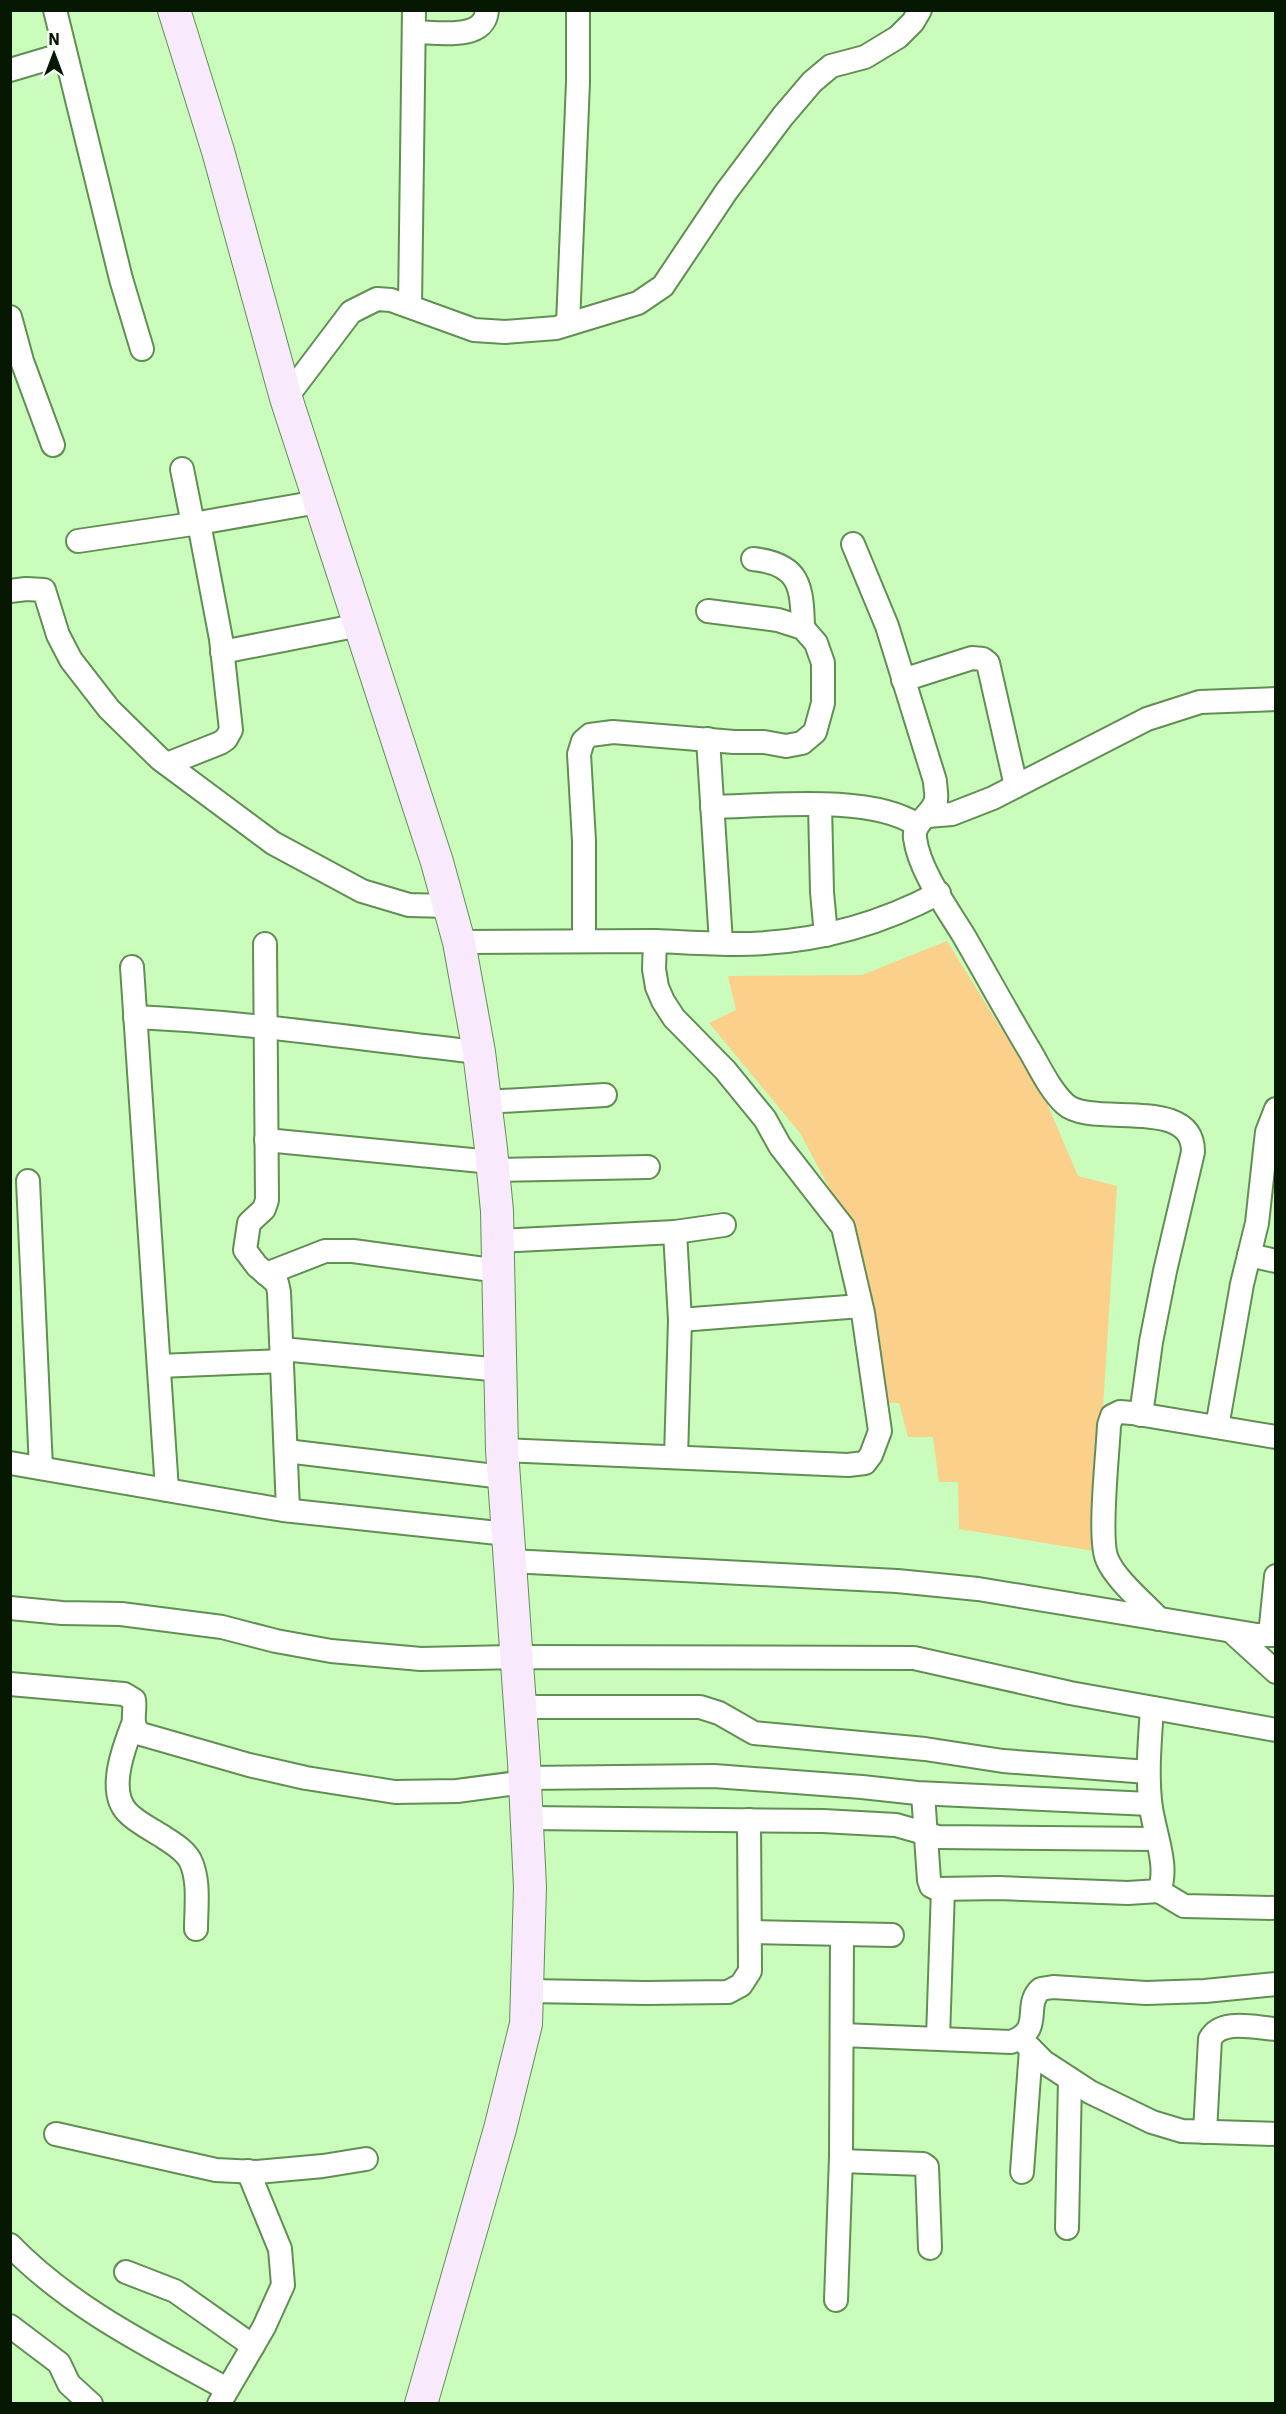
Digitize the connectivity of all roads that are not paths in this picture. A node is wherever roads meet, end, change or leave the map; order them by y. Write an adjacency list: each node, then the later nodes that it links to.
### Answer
1 (55, 10): 7 (street)
2 (174, 10): 14 (main road)
3 (487, 10): 6 (street)
4 (578, 10): 11 (street)
5 (920, 10): 11 (street)
6 (414, 21): 9 (street)
7 (64, 54): 8 (street); 13 (street)
8 (10, 70)
9 (410, 306): 11 (street); 14 (street)
10 (10, 318): 12 (street)
11 (568, 324)
12 (14, 348): 15 (street)
13 (142, 349)
14 (286, 398): 17 (main road)
15 (53, 445)
16 (182, 469): 18 (street)
17 (318, 502): 18 (street); 24 (main road)
18 (196, 524): 19 (street); 26 (street)
19 (78, 541)
20 (853, 544): 27 (street)
21 (753, 558): 25 (street)
22 (10, 591): 30 (street)
23 (708, 610): 25 (street)
24 (360, 625): 26 (street); 36 (main road)
25 (803, 628): 29 (street)
26 (222, 652): 30 (street)
27 (903, 681): 31 (street); 34 (street)
28 (1275, 699): 31 (street)
29 (708, 739): 33 (street); 38 (street)
30 (167, 764): 36 (street)
31 (1016, 786): 34 (street)
32 (820, 805): 33 (street); 34 (street); 37 (street)
33 (712, 807): 41 (street)
34 (922, 820): 35 (street)
35 (939, 893): 37 (street); 65 (street)
36 (449, 906): 40 (main road)
37 (826, 935): 41 (street)
38 (584, 940): 39 (street); 40 (street)
39 (655, 941): 41 (street); 60 (street)
40 (459, 942): 46 (main road)
41 (721, 943)
42 (265, 944): 45 (street)
43 (132, 967): 44 (street)
44 (135, 1017): 45 (street); 63 (street)
45 (264, 1026): 46 (street); 50 (street)
46 (478, 1052): 48 (main road)
47 (605, 1095): 48 (street)
48 (484, 1102): 51 (main road)
49 (1275, 1109): 56 (street)
50 (266, 1140): 51 (street); 59 (street)
51 (492, 1166): 52 (street); 57 (main road)
52 (648, 1167)
53 (28, 1181): 72 (street)
54 (724, 1225): 55 (street)
55 (675, 1232): 57 (street); 61 (street)
56 (1249, 1255): 58 (street); 66 (street)
57 (498, 1256): 59 (street); 64 (main road)
58 (1275, 1261)
59 (266, 1274): 62 (street)
60 (861, 1306): 61 (street); 69 (street)
61 (680, 1320): 69 (street)
62 (282, 1355): 63 (street); 64 (street); 68 (street)
63 (159, 1366): 73 (street)
64 (501, 1370): 71 (main road)
65 (1141, 1415): 66 (street); 78 (street)
66 (1217, 1428): 67 (street)
67 (1275, 1437)
68 (286, 1451): 71 (street); 74 (street)
69 (675, 1457): 71 (street)
70 (10, 1463): 72 (street)
71 (503, 1463): 75 (main road)
72 (41, 1468): 73 (street)
73 (167, 1490): 74 (street)
74 (288, 1510): 75 (street)
75 (508, 1547): 78 (street); 81 (main road)
76 (1275, 1576): 80 (street)
77 (10, 1608): 81 (street)
78 (1159, 1619): 79 (street)
79 (1231, 1631): 80 (street); 82 (street)
80 (1273, 1635)
81 (516, 1657): 84 (main road); 85 (street)
82 (1275, 1672)
83 (10, 1684): 86 (street)
84 (520, 1707): 88 (street); 89 (main road)
85 (1152, 1708): 87 (street); 88 (street)
86 (133, 1724): 89 (street); 99 (street)
87 (1275, 1730)
88 (1148, 1772): 91 (street)
89 (525, 1780): 90 (street); 92 (main road)
90 (924, 1794): 91 (street); 94 (street)
91 (1150, 1804): 95 (street)
92 (527, 1818): 93 (street); 104 (main road)
93 (749, 1820): 94 (street); 100 (street)
94 (926, 1834): 95 (street); 96 (street)
95 (1157, 1839): 97 (street)
96 (943, 1889): 97 (street); 107 (street)
97 (1159, 1891): 98 (street)
98 (1275, 1908)
99 (196, 1929)
100 (750, 1932): 101 (street); 104 (street)
101 (842, 1934): 102 (street); 106 (street)
102 (892, 1935)
103 (1275, 1984): 108 (street)
104 (528, 1991): 126 (main road)
105 (1275, 2029): 110 (street)
106 (842, 2035): 107 (street); 114 (street)
107 (938, 2038): 108 (street)
108 (1026, 2044): 109 (street); 116 (street)
109 (1070, 2079): 110 (street); 117 (street)
110 (1205, 2132): 111 (street)
111 (1275, 2133)
112 (56, 2134): 115 (street)
113 (366, 2159): 115 (street)
114 (841, 2162): 119 (street); 121 (street)
115 (248, 2171): 123 (street)
116 (1022, 2172)
117 (1067, 2228)
118 (10, 2245): 124 (street)
119 (930, 2248)
120 (126, 2272): 123 (street)
121 (836, 2300)
122 (10, 2326): 125 (street)
123 (253, 2346): 124 (street)
124 (223, 2396)
125 (91, 2403)
126 (421, 2403)

